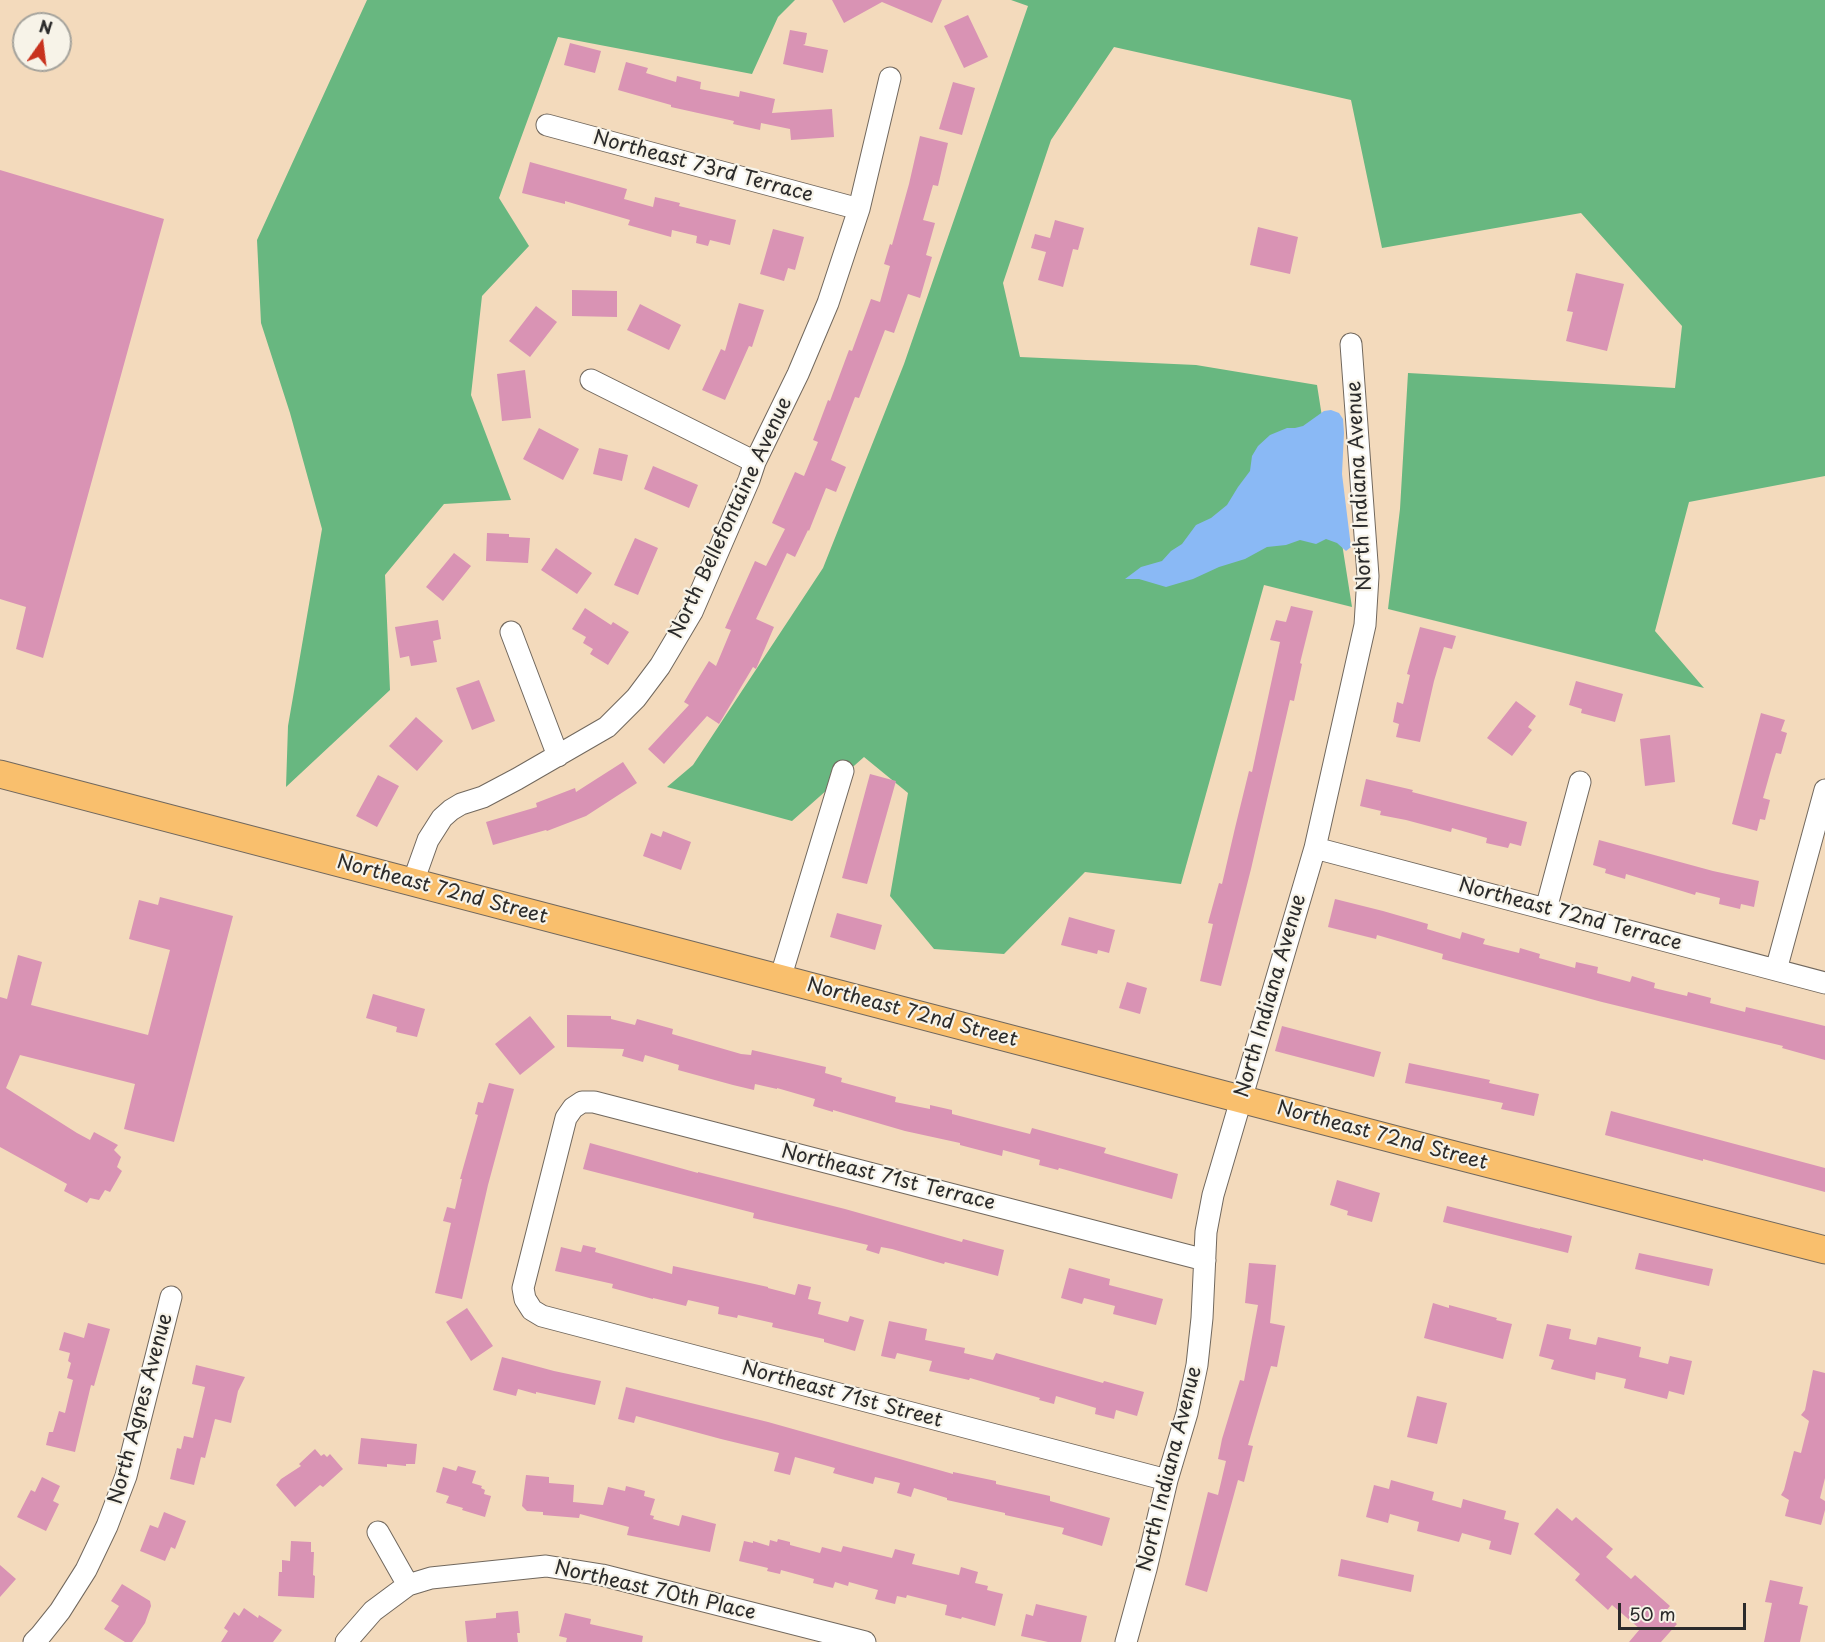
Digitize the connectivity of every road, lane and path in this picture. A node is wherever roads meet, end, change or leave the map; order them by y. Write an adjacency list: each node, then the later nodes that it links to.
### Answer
1 (890, 78): 3 (street, North Bellefontaine Avenue)
2 (547, 125): 3 (street, Northeast 73rd Terrace)
3 (859, 209): 6 (street, North Bellefontaine Avenue)
4 (1351, 344): 13 (street, North Indiana Avenue)
5 (591, 380): 6 (street)
6 (754, 462): 8 (street, North Bellefontaine Avenue)
7 (511, 632): 8 (street)
8 (558, 756): 14 (street, North Bellefontaine Avenue)
9 (843, 771): 17 (street)
10 (0, 774): 14 (main road, Northeast 72nd Street)
11 (1580, 782): 15 (street)
12 (1825, 790): 16 (street)
13 (1315, 848): 15 (street, Northeast 72nd Terrace); 19 (street, North Indiana Avenue)
14 (413, 882): 17 (main road, Northeast 72nd Street)
15 (1546, 909): 16 (street, Northeast 72nd Terrace)
16 (1776, 970): 18 (street, Northeast 72nd Terrace)
17 (780, 979): 19 (main road, Northeast 72nd Street)
18 (1825, 983)
19 (1241, 1099): 20 (main road, Northeast 72nd Street); 21 (street, North Indiana Avenue)
20 (1825, 1250)
21 (1205, 1260): 23 (street, Northeast 71st Terrace); 24 (street, North Indiana Avenue)
22 (171, 1298): 27 (street, North Agnes Avenue)
23 (525, 1299): 24 (street, Northeast 71st Street)
24 (1167, 1480): 30 (street, North Indiana Avenue)
25 (378, 1532): 26 (street)
26 (408, 1585): 28 (street); 29 (street, Northeast 70th Place)
27 (34, 1642)
28 (346, 1642)
29 (865, 1642)
30 (1126, 1642)

